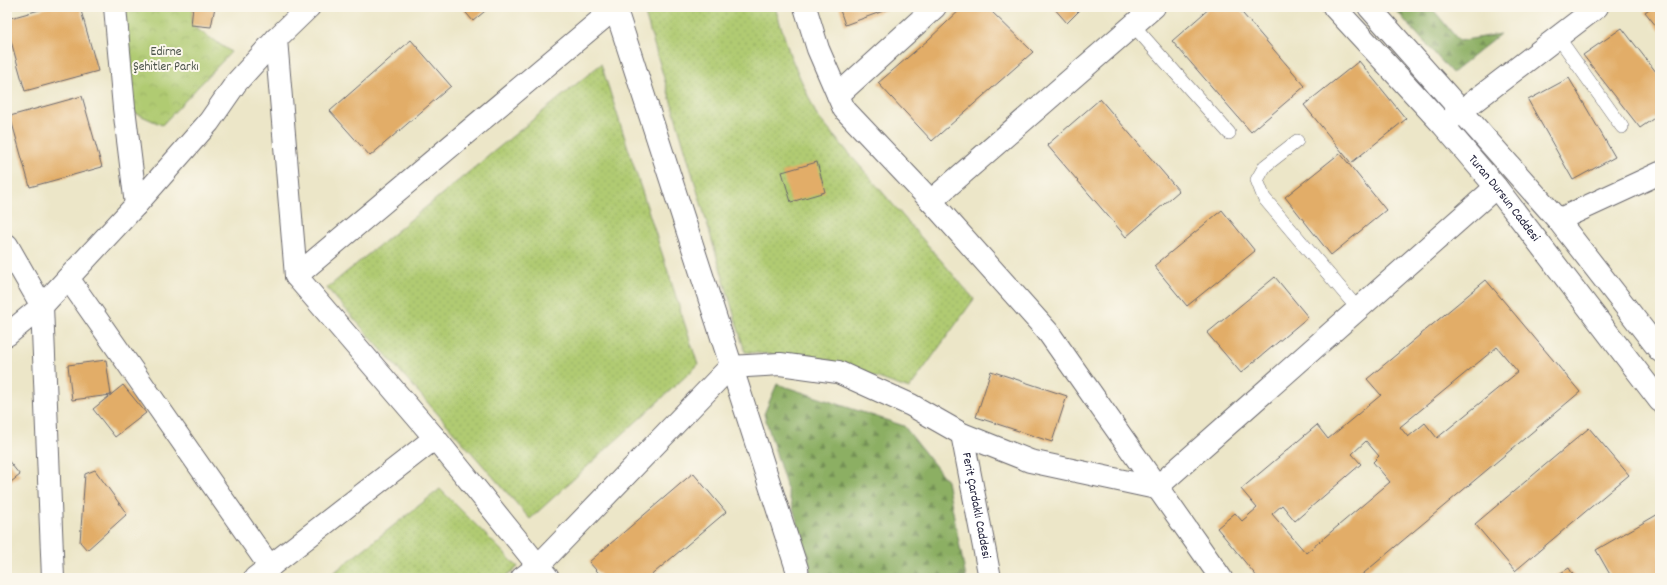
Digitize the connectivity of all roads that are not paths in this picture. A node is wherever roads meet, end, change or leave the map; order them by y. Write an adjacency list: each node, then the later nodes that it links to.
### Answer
1 (115, 7): 22 (street)
2 (309, 7): 12 (street)
3 (805, 7): 13 (street)
4 (935, 7): 13 (street)
5 (1154, 7): 10 (street)
6 (1334, 7): 15 (street, Turan Dursun Caddesi)
7 (1370, 7): 14 (street, Turan Dursun Caddesi)
8 (1597, 7): 11 (street)
9 (615, 8): 25 (street); 31 (street)
10 (1133, 25): 17 (lane); 21 (street)
11 (1558, 37): 14 (street); 16 (lane)
12 (276, 39): 22 (street); 25 (street)
13 (838, 95): 21 (street)
14 (1462, 110): 15 (street); 23 (street, Turan Dursun Caddesi)
15 (1443, 125): 20 (street, Turan Dursun Caddesi)
16 (1622, 127)
17 (1229, 133)
18 (1298, 142): 28 (lane)
19 (1660, 174): 23 (street)
20 (1496, 187): 28 (street); 32 (street, Turan Dursun Caddesi)
21 (931, 201): 35 (street)
22 (136, 205): 26 (street)
23 (1558, 220): 30 (street, Turan Dursun Caddesi)
24 (7, 245): 27 (street)
25 (296, 276): 34 (street)
26 (68, 278): 27 (street); 36 (street)
27 (42, 306): 29 (street); 38 (street)
28 (1358, 309): 35 (street)
29 (7, 335)
30 (1660, 350)
31 (730, 367): 33 (street); 37 (street); 39 (street)
32 (1660, 401)
33 (962, 434): 35 (street); 40 (street, Ferit Çardaklı Caddesi)
34 (435, 438): 36 (street); 37 (street)
35 (1156, 488): 41 (street)
36 (263, 572)
37 (536, 574)
38 (53, 578)
39 (798, 578)
40 (990, 578)
41 (1221, 578)

